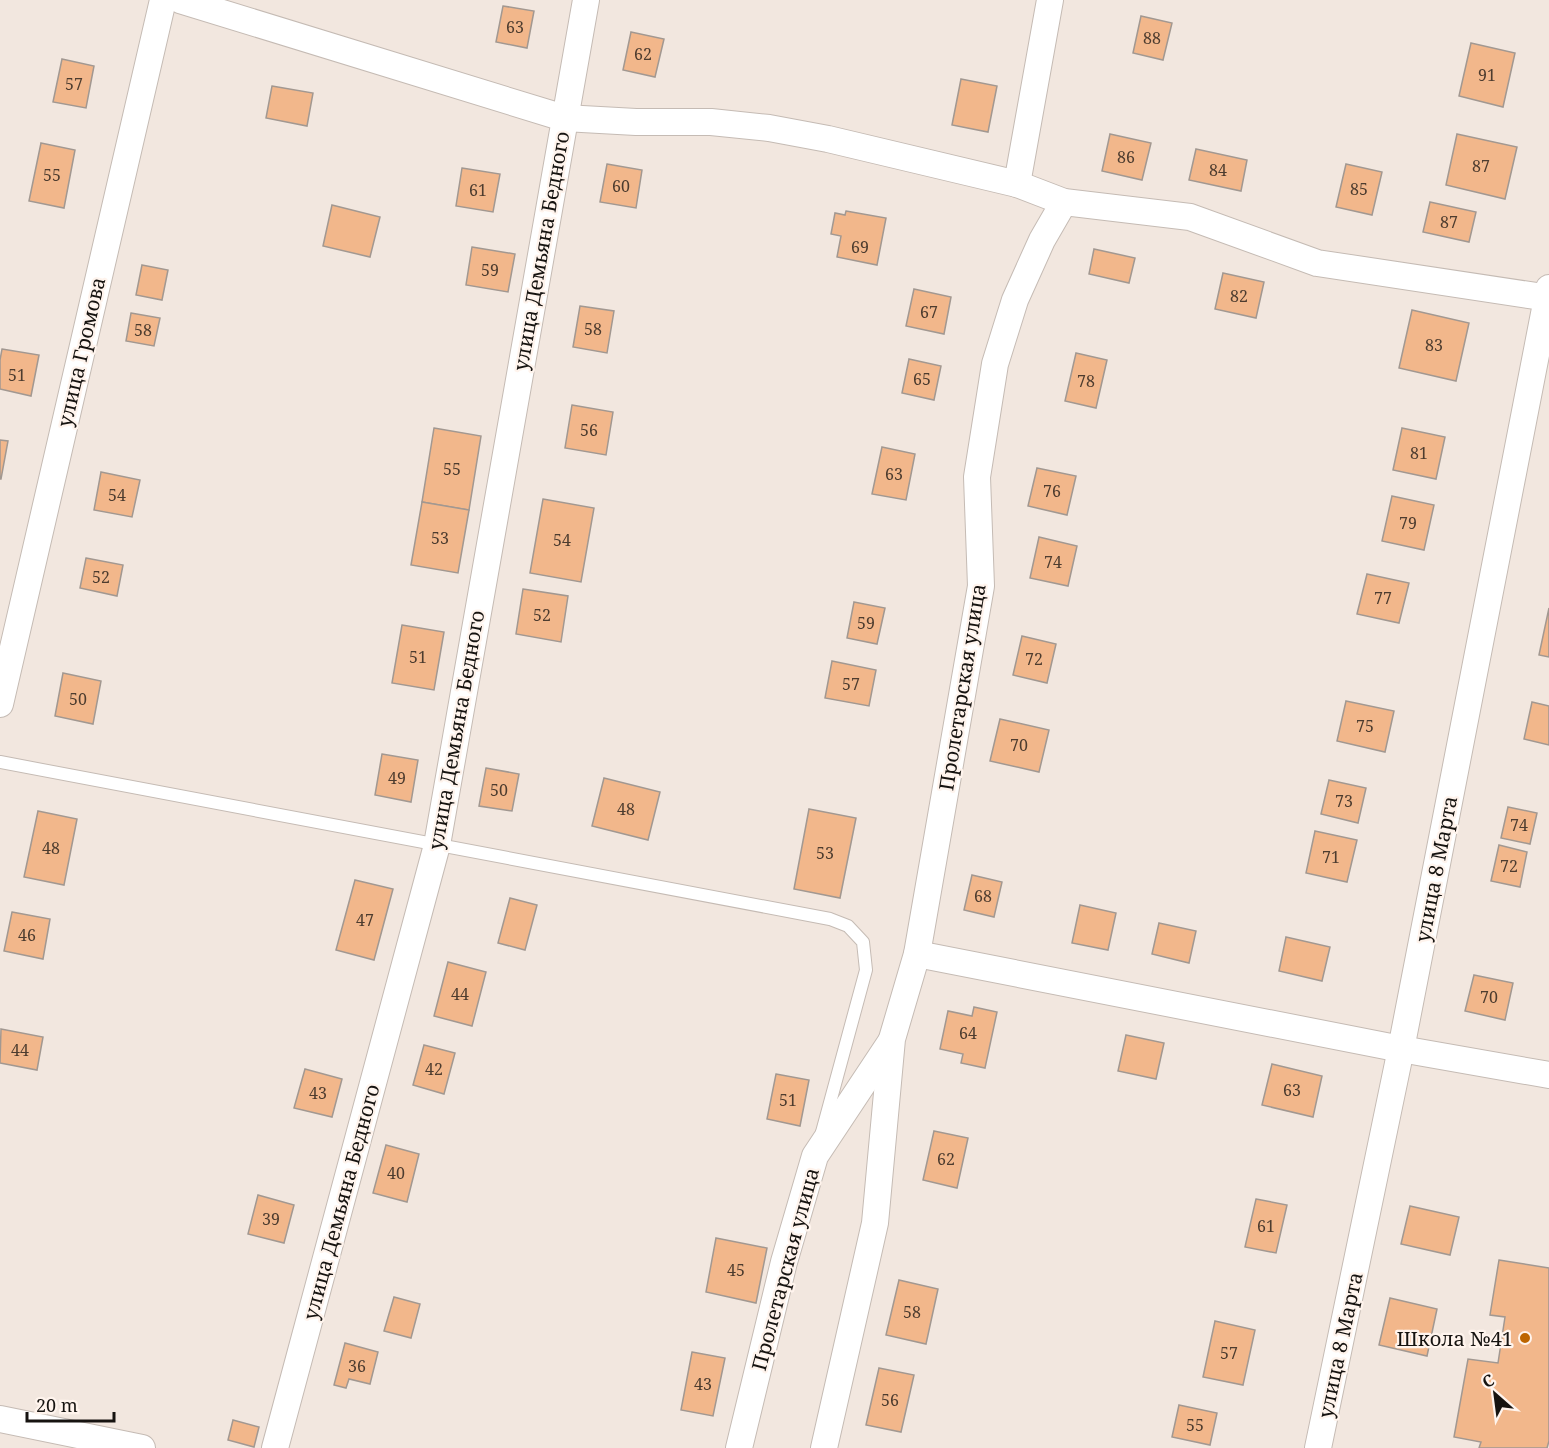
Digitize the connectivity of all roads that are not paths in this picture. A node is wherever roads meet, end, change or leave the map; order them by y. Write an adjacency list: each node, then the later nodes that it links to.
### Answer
1 (163, 0): 9 (street, улица Громова)
2 (180, 0): 5 (street)
3 (586, 0): 5 (street, улица Демьяна Бедного)
4 (1050, 0): 6 (street)
5 (564, 118): 6 (street); 11 (street, улица Демьяна Бедного)
6 (1017, 184): 7 (street)
7 (1064, 202): 8 (street); 12 (street, Пролетарская улица)
8 (1548, 295): 14 (street, улица 8 Марта)
9 (0, 704)
10 (0, 762): 11 (lane)
11 (437, 845): 16 (lane); 19 (street, улица Демьяна Бедного)
12 (917, 954): 13 (street, Пролетарская улица); 14 (street)
13 (892, 1039): 16 (street, Пролетарская улица); 21 (street, Пролетарская улица)
14 (1401, 1049): 15 (street); 22 (street, улица 8 Марта)
15 (1549, 1075)
16 (815, 1156): 20 (street, Пролетарская улица)
17 (0, 1419): 18 (street)
18 (142, 1448)
19 (275, 1448)
20 (739, 1448)
21 (824, 1448)
22 (1318, 1448)

